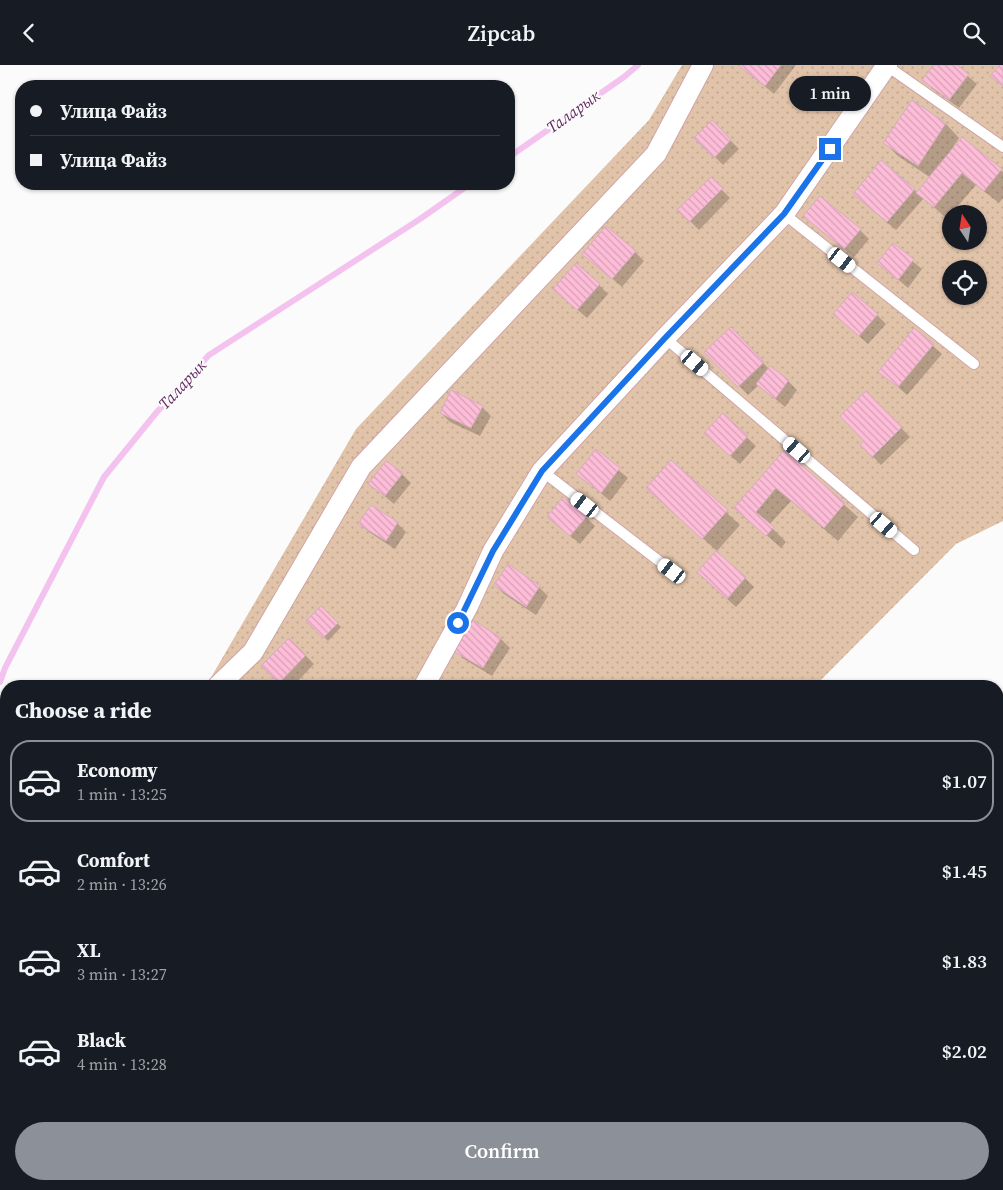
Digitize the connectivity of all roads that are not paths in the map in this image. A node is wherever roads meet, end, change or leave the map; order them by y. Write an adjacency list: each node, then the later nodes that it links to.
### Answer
1 (703, 65): 10 (street)
2 (887, 66): 3 (lane); 4 (street)
3 (1003, 147)
4 (784, 214): 5 (street); 6 (lane)
5 (665, 338): 7 (street); 8 (lane)
6 (974, 364)
7 (542, 471): 9 (lane); 11 (street)
8 (914, 550)
9 (672, 571)
10 (224, 680)
11 (427, 680)

